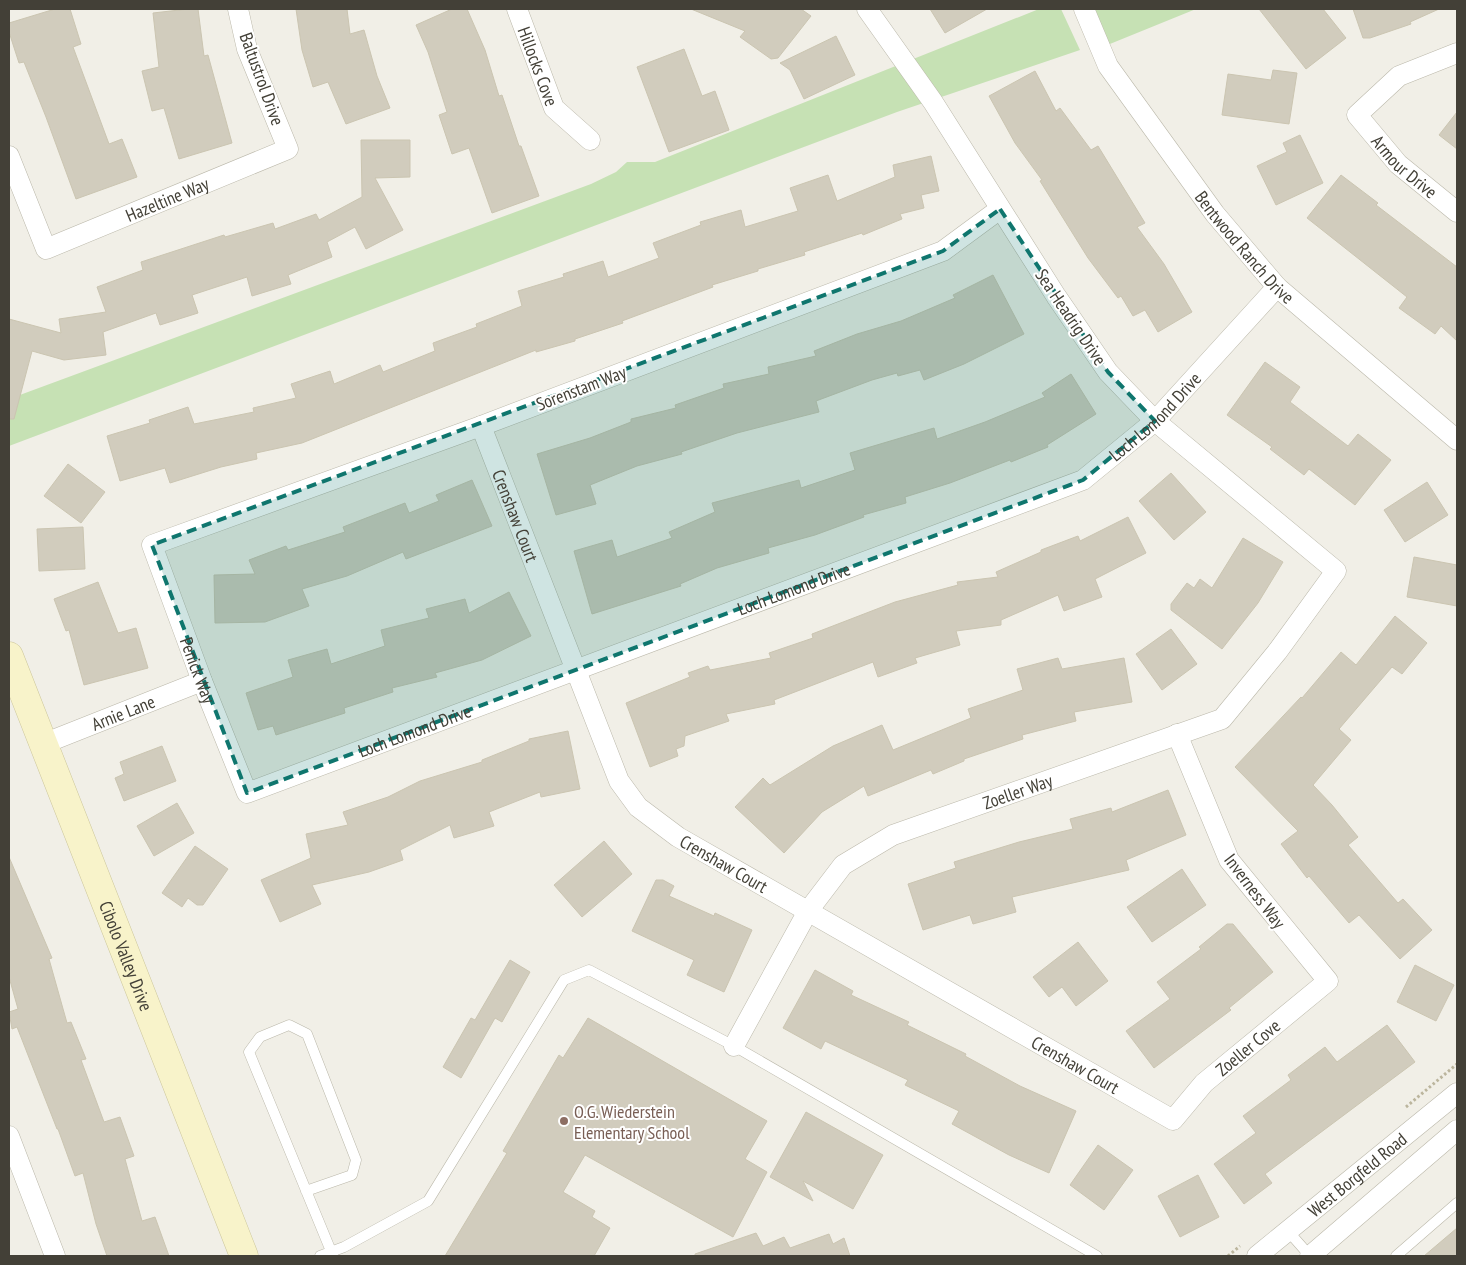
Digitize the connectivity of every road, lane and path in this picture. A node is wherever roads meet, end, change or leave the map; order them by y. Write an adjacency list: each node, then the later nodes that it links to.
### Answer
1 (238, 9): 7 (street, Baltustrol Drive)
2 (517, 9): 6 (street, Hillocks Cove)
3 (867, 9): 9 (street, Sea Headrig Drive)
4 (1084, 9): 11 (street, Bentwood Ranch Drive)
5 (1457, 54): 10 (street, Armour Drive)
6 (590, 140)
7 (288, 149): 8 (street, Hazeltine Way)
8 (9, 156)
9 (1000, 209): 12 (street, Sea Headrig Drive); 13 (street, Sorenstam Way)
10 (1457, 212)
11 (1277, 287): 12 (street, Loch Lomond Drive); 14 (street, Bentwood Ranch Drive)
12 (1155, 421): 16 (street, Sea Headrig Drive); 18 (street, Loch Lomond Drive)
13 (481, 426): 15 (street, Sorenstam Way); 18 (street, Crenshaw Court)
14 (1457, 440)
15 (152, 545): 19 (street, Penick Way)
16 (1336, 571): 20 (street, Zoeller Way)
17 (9, 656): 21 (main road, Cibolo Valley Drive)
18 (574, 670): 22 (street, Loch Lomond Drive); 23 (street, Crenshaw Court)
19 (202, 681): 21 (street, Arnie Lane); 22 (street, Penick Way)
20 (1177, 734): 23 (street, Zoeller Way); 24 (street, Inverness Way)
21 (43, 744): 35 (main road, Cibolo Valley Drive)
22 (247, 793)
23 (808, 911): 25 (street, Zoeller Way); 27 (street, Crenshaw Court)
24 (1328, 982): 27 (street, Zoeller Cove)
25 (734, 1046): 33 (lane); 37 (lane)
26 (1457, 1092): 32 (street, West Borgfeld Road)
27 (1173, 1120)
28 (1457, 1130): 39 (street, West Borgfeld Road)
29 (9, 1136): 34 (street)
30 (306, 1191): 30 (lane); 33 (lane)
31 (1457, 1203): 40 (lane)
32 (1288, 1231): 38 (street, West Borgfeld Road); 39 (lane)
33 (332, 1254): 36 (lane)
34 (55, 1256)
35 (244, 1256)
36 (320, 1256)
37 (1097, 1256)
38 (1258, 1256)
39 (1310, 1256)
40 (1396, 1256)

